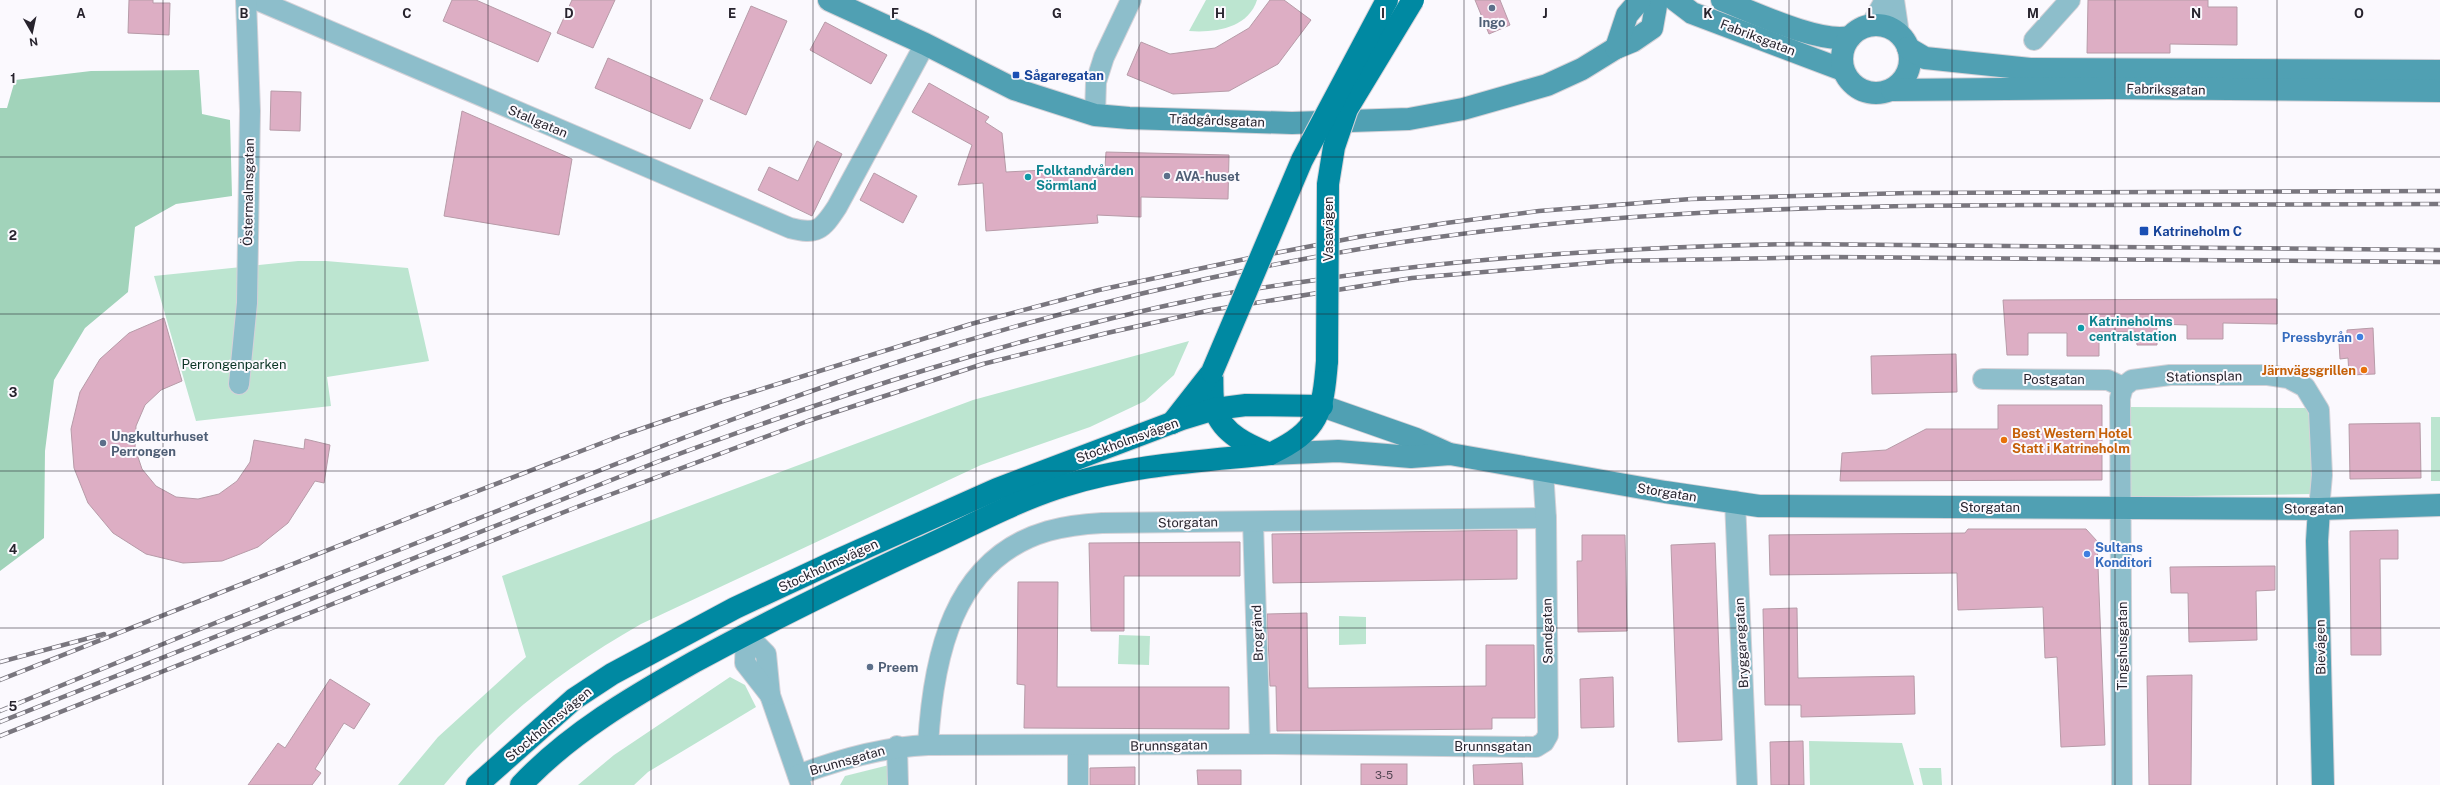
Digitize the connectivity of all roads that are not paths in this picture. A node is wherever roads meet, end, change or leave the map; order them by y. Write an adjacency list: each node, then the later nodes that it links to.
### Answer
1 (246, 0): 28 (street, Östermalmsgatan)
2 (257, 0): 18 (street, Stallgatan)
3 (829, 0): 18 (street, Trädgårdsgatan)
4 (1131, 0): 25 (street)
5 (1387, 0): 26 (main road, bridge)
6 (1413, 0): 30 (main road, Vasavägen, bridge)
7 (1640, 0): 19 (street)
8 (1657, 0): 19 (street, Trädgårdsgatan)
9 (1675, 0): 20 (street, Fabriksgatan)
10 (1722, 0): 15 (street, Fabriksgatan)
11 (1885, 0): 14 (street)
12 (1894, 0): 17 (street)
13 (2070, 0): 16 (street)
14 (1871, 25): 15 (street); 17 (street)
15 (1850, 37): 20 (street)
16 (2034, 40)
17 (1904, 41): 22 (street, Fabriksgatan); 23 (street)
18 (925, 44): 25 (street, Trädgårdsgatan)
19 (1616, 48): 25 (street, Trädgårdsgatan)
20 (1843, 70): 23 (street)
21 (2440, 71): 22 (street, Fabriksgatan)
22 (2158, 80): 23 (street, Fabriksgatan); 24 (street, Fabriksgatan)
23 (1892, 90)
24 (2440, 91)
25 (1095, 114)
26 (1212, 372): 31 (main road); 32 (main road)
27 (1983, 379): 29 (street, Postgatan)
28 (239, 384)
29 (2123, 387): 38 (street); 39 (street, Stationsplan)
30 (1322, 406): 31 (main road, Stockholmsvägen); 33 (main road, Vasavägen); 34 (street, Storgatan)
31 (1215, 409): 32 (main road, Stockholmsvägen); 33 (main road)
32 (1171, 423): 42 (main road, Stockholmsvägen)
33 (1270, 454): 34 (street, Storgatan); 43 (main road, Stockholmsvägen)
34 (1450, 454): 35 (street, Storgatan)
35 (1543, 471): 36 (street, Storgatan); 40 (street)
36 (1734, 501): 38 (street, Storgatan); 54 (street, Bryggaregatan)
37 (2440, 505): 39 (street, Storgatan)
38 (2121, 507): 39 (street, Storgatan); 55 (street, Tingshusgatan)
39 (2320, 509): 56 (street, Bievägen)
40 (1546, 518): 41 (street, Storgatan); 44 (street, Sandgatan)
41 (1253, 522): 45 (street, Brogränd); 46 (street, Storgatan)
42 (735, 608): 43 (main road); 50 (main road, Stockholmsvägen)
43 (746, 634): 49 (street); 51 (main road, Stockholmsvägen)
44 (1544, 742): 45 (street, Brunnsgatan)
45 (1260, 744): 48 (street, Brunnsgatan)
46 (928, 745): 47 (street, Brunnsgatan); 48 (street, Brunnsgatan)
47 (897, 746): 49 (street, Brunnsgatan); 52 (street)
48 (1078, 746): 53 (street)
49 (799, 780)
50 (477, 785)
51 (521, 785)
52 (898, 785)
53 (1078, 785)
54 (1748, 785)
55 (2122, 785)
56 (2323, 785)

